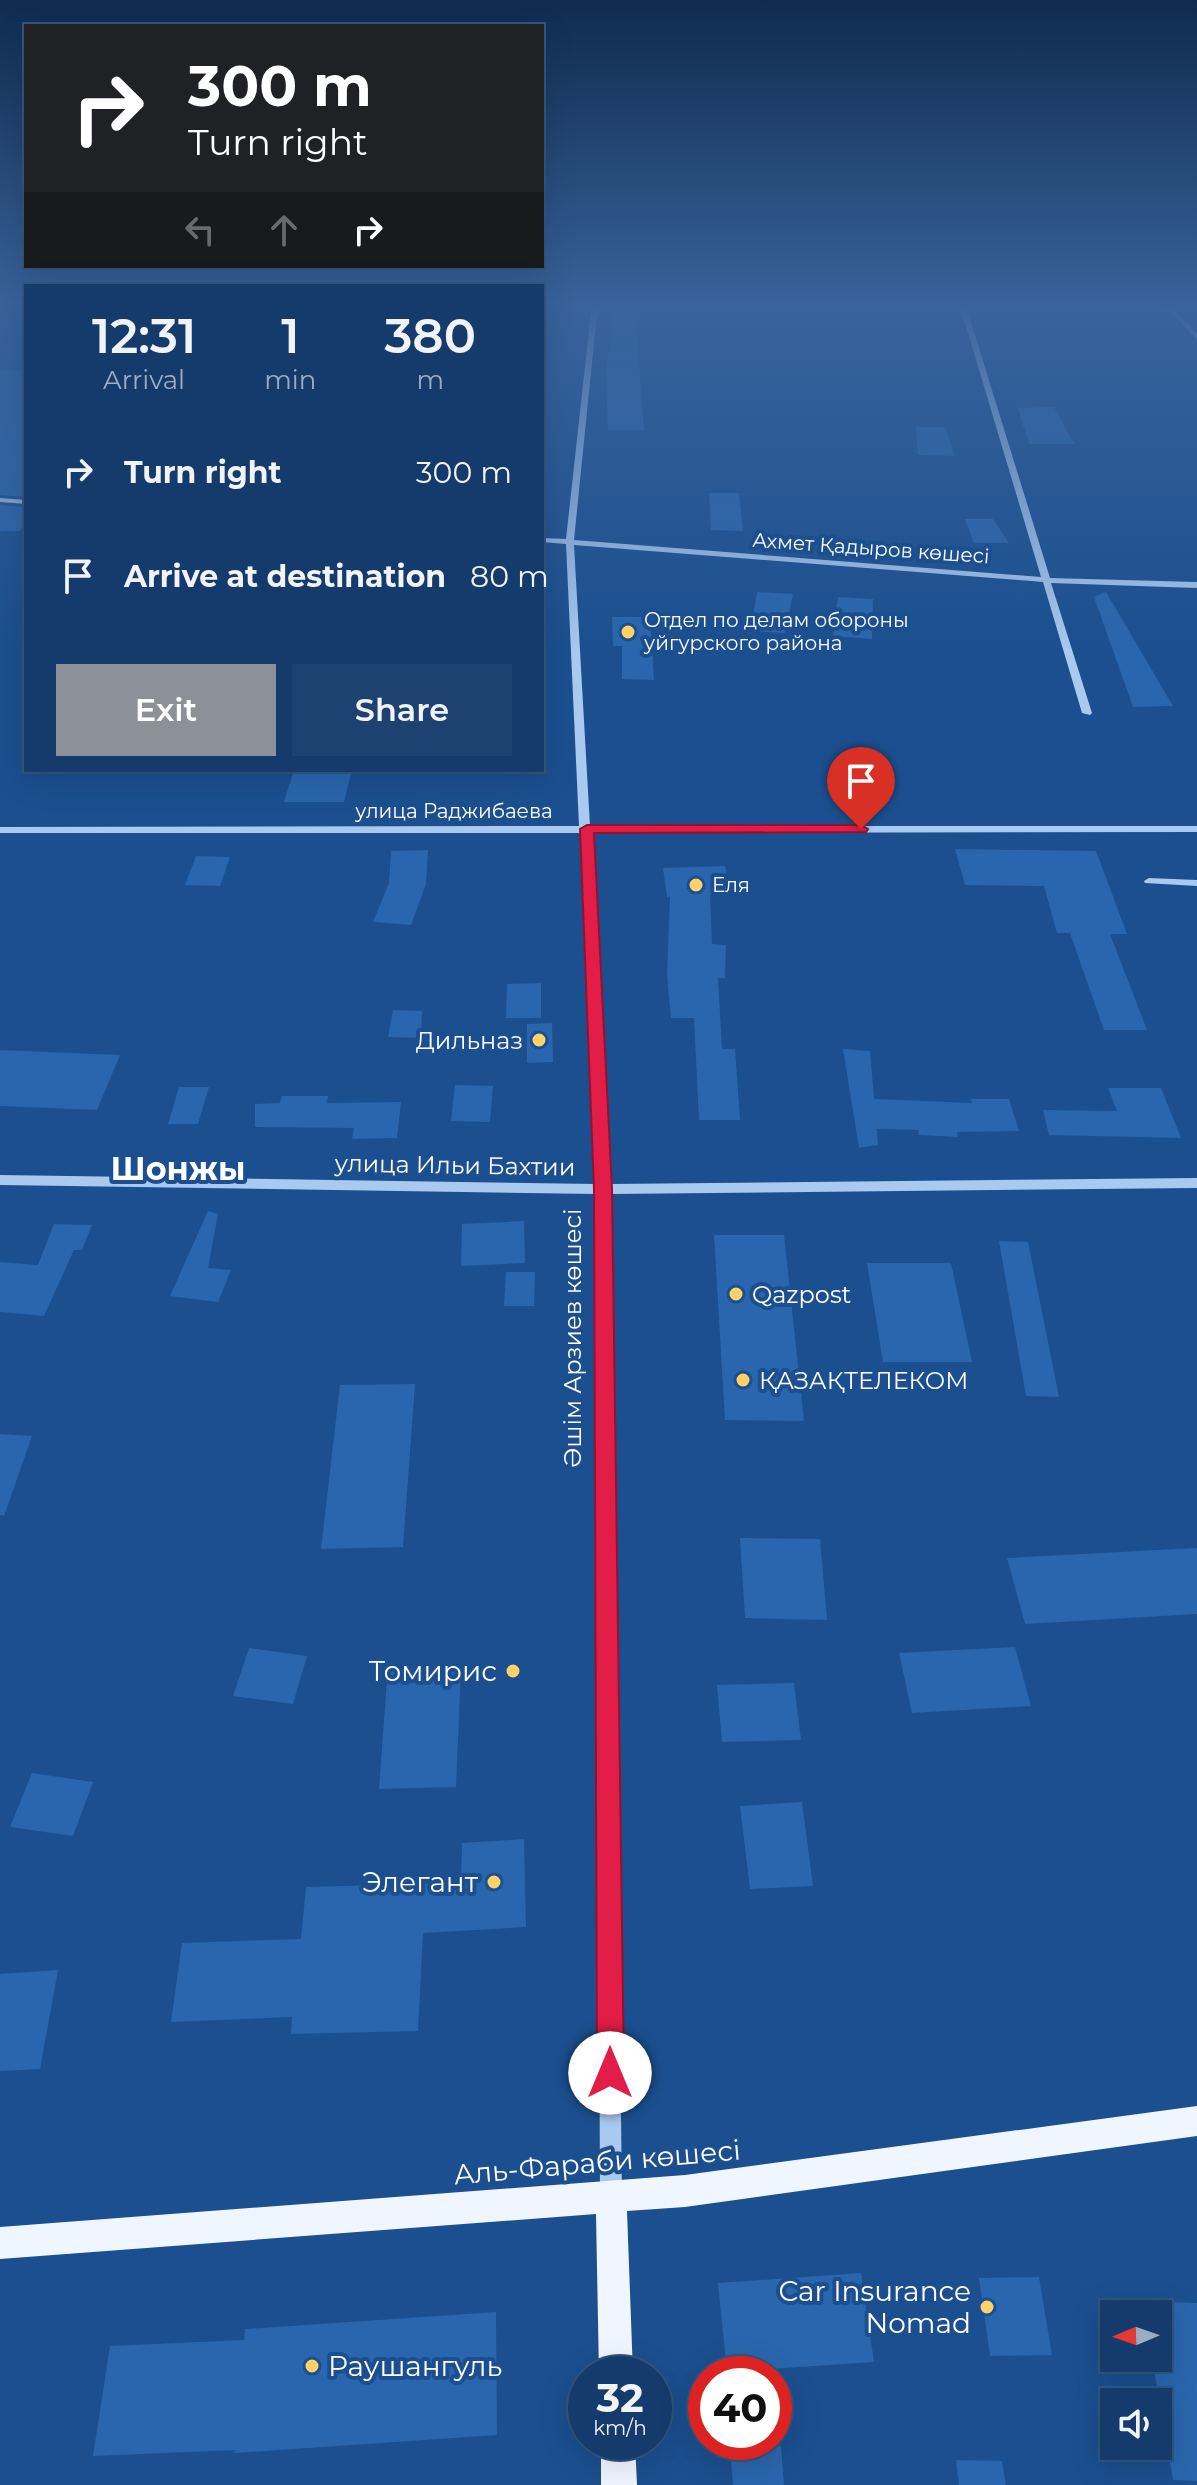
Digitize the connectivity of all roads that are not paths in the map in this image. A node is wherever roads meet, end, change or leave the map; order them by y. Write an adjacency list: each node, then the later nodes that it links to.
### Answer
1 (583, 419): 6 (street, Әшім Арзиев көшесі)
2 (998, 419): 7 (street)
3 (0, 500): 4 (street)
4 (24, 502)
5 (544, 540): 6 (street, Ахмет Қадыров көшесі)
6 (570, 542): 7 (street, Ахмет Қадыров көшесі); 10 (street, Әшім Арзиев көшесі)
7 (1048, 580): 8 (street, Ахмет Қадыров көшесі); 9 (street)
8 (1197, 585)
9 (1087, 713)
10 (587, 829): 11 (street, улица Раджибаева); 12 (street, улица Раджибаева); 17 (street, Әшім Арзиев көшесі)
11 (1197, 829)
12 (0, 830)
13 (1149, 881): 14 (street)
14 (1197, 883)
15 (0, 1180): 17 (street, улица Ильи Бахтии)
16 (1197, 1183): 17 (street, улица Ильи Бахтии)
17 (603, 1189): 19 (street, Әшім Арзиев көшесі)
18 (1197, 2121): 19 (main road, Аль-Фараби көшесі)
19 (611, 2199): 20 (main road, Аль-Фараби көшесі); 21 (main road, Әшім Арзиев көшесі)
20 (0, 2243)
21 (615, 2356)
22 (618, 2460): 23 (main road)
23 (619, 2485)

